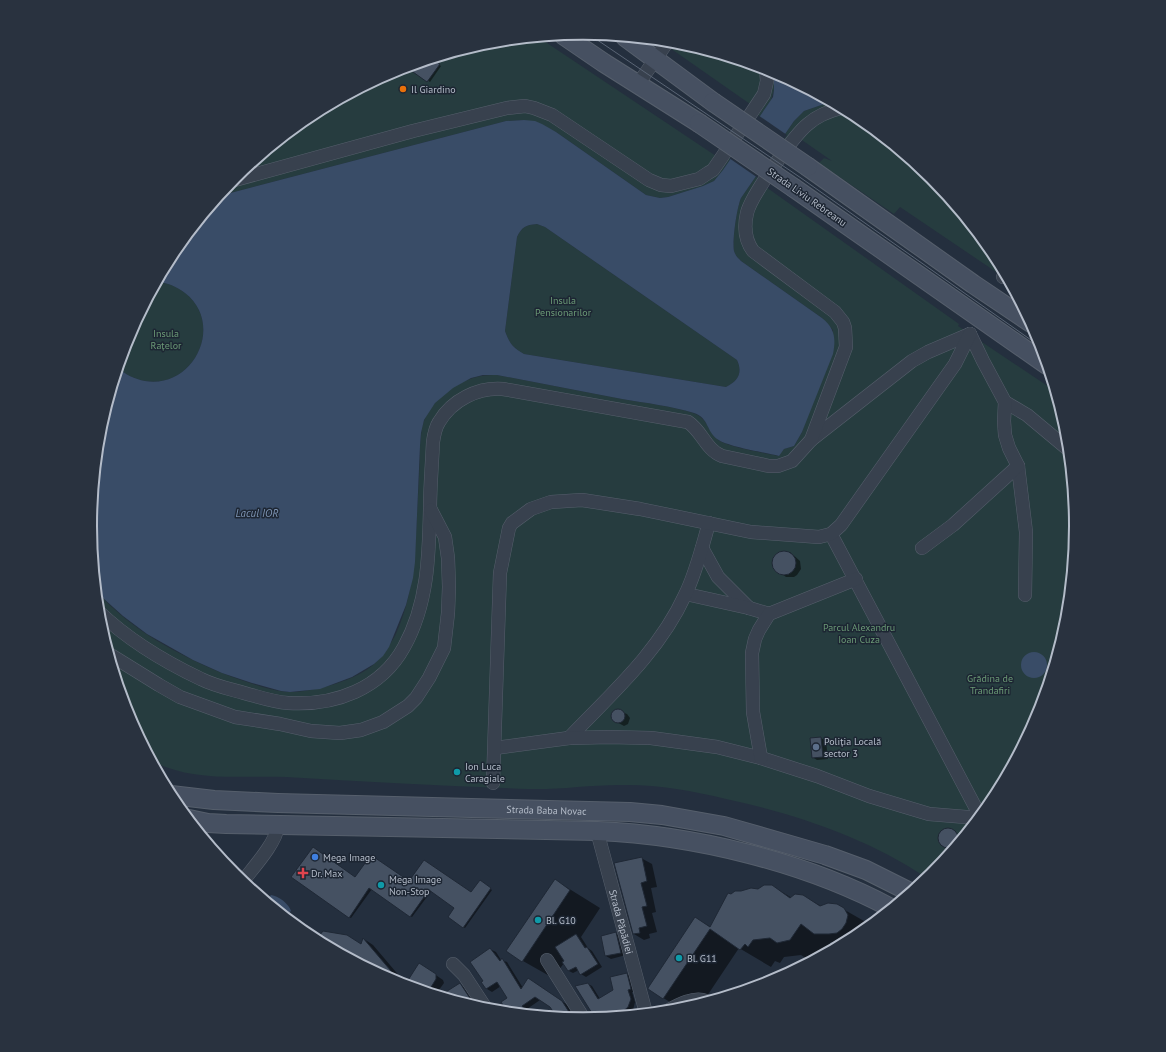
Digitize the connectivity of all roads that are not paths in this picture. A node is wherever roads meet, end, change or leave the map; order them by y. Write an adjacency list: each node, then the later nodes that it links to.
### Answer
1 (572, 40): 6 (main road, Strada Liviu Rebreanu)
2 (633, 43): 4 (main road)
3 (664, 47): 4 (street)
4 (655, 59): 6 (street); 9 (main road, bridge)
5 (767, 76): 8 (street)
6 (638, 84): 11 (main road, Strada Liviu Rebreanu, bridge)
7 (835, 111): 13 (street)
8 (244, 178)
9 (1022, 317)
10 (970, 334): 12 (street); 13 (street); 18 (street)
11 (1039, 360)
12 (1005, 402): 14 (street); 15 (street)
13 (811, 440): 16 (street)
14 (1062, 445)
15 (1018, 466): 20 (street); 23 (street)
16 (430, 508): 26 (street); 27 (street)
17 (709, 523): 18 (street); 19 (street); 29 (street)
18 (831, 534): 21 (street)
19 (702, 548): 22 (street); 24 (street)
20 (922, 548)
21 (856, 579): 25 (street); 35 (street)
22 (686, 594): 24 (street); 28 (street)
23 (1025, 595)
24 (749, 608): 25 (street)
25 (770, 614): 30 (street)
26 (105, 618)
27 (116, 658)
28 (569, 738): 29 (street); 30 (street)
29 (495, 748): 31 (street)
30 (761, 758): 36 (street)
31 (493, 784)
32 (179, 796): 33 (main road, Strada Baba Novac)
33 (246, 801): 34 (main road); 41 (main road, Strada Baba Novac)
34 (190, 812)
35 (976, 812)
36 (973, 817)
37 (196, 820): 38 (main road, Strada Baba Novac)
38 (278, 826): 39 (main road, Strada Baba Novac); 40 (street)
39 (597, 831): 42 (main road, Strada Baba Novac); 46 (street, Strada Păpădiei)
40 (247, 877)
41 (905, 889)
42 (886, 906)
43 (547, 960): 47 (street)
44 (453, 964): 45 (street)
45 (481, 1001)
46 (645, 1008)
47 (580, 1012)

